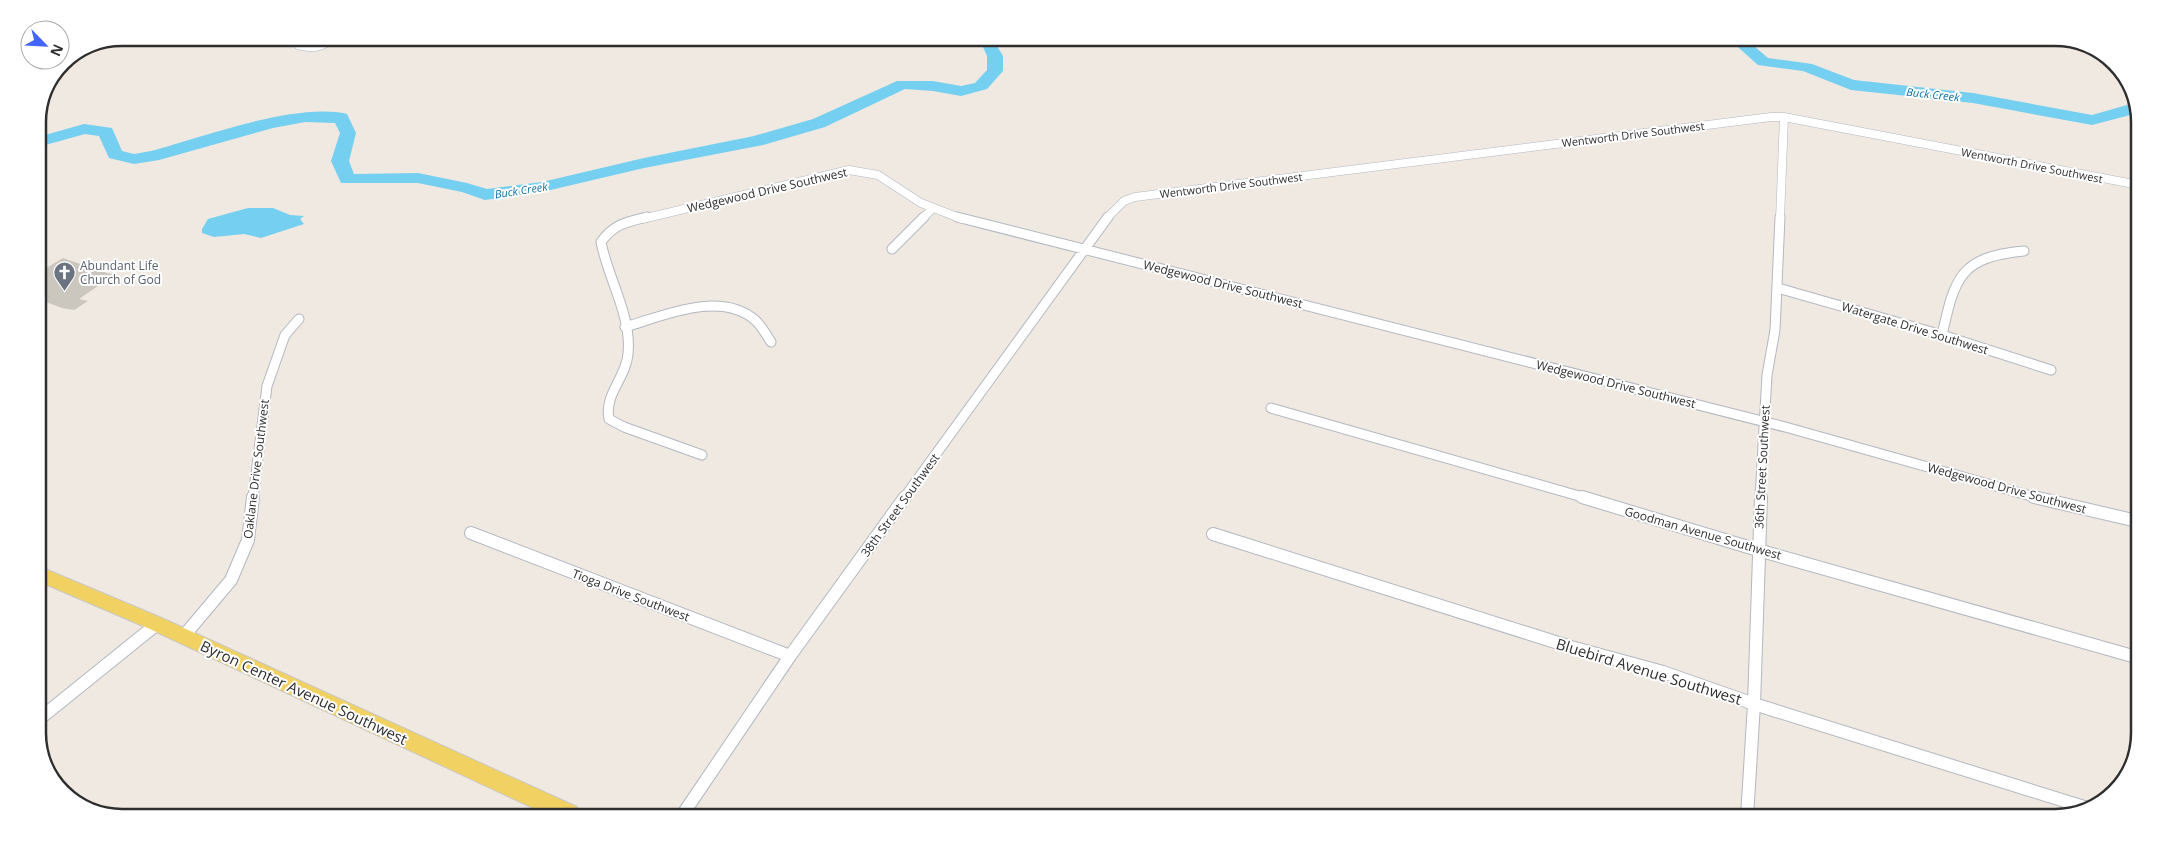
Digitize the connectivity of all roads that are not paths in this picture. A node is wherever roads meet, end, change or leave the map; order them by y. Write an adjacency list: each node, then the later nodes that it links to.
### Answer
1 (302, 46): 2 (street)
2 (318, 46)
3 (1784, 117): 4 (street, Wentworth Drive Southwest); 5 (street, Wentworth Drive Southwest); 10 (street, 36th Street Southwest)
4 (2131, 183)
5 (1124, 201): 8 (street, 38th Street Southwest)
6 (932, 209): 7 (street); 8 (street, Wedgewood Drive Southwest); 12 (street, Wedgewood Drive Southwest)
7 (892, 249)
8 (1083, 250): 17 (street, Wedgewood Drive Southwest); 26 (street, 38th Street Southwest)
9 (2024, 251): 13 (street)
10 (1778, 288): 13 (street, Watergate Drive Southwest); 17 (street, 36th Street Southwest)
11 (299, 319): 25 (street, Oaklane Drive Southwest)
12 (625, 327): 14 (street); 18 (street, Wedgewood Drive Southwest)
13 (1942, 335): 15 (street, Watergate Drive Southwest)
14 (771, 342)
15 (2051, 370)
16 (1271, 408): 22 (street, Goodman Avenue Southwest)
17 (1764, 422): 19 (street, Wedgewood Drive Southwest); 22 (street, 36th Street Southwest)
18 (702, 455)
19 (2131, 520)
20 (471, 533): 26 (street, Tioga Drive Southwest)
21 (1213, 534): 28 (street, Bluebird Avenue Southwest)
22 (1758, 550): 27 (street, Goodman Avenue Southwest); 28 (street, 36th Street Southwest)
23 (46, 576): 24 (main road, Byron Center Avenue Southwest)
24 (157, 624): 25 (main road, Byron Center Avenue Southwest); 29 (street)
25 (183, 637): 31 (main road, Byron Center Avenue Southwest)
26 (790, 656): 32 (street, 38th Street Southwest)
27 (2131, 657)
28 (1754, 704): 30 (street, Bluebird Avenue Southwest); 33 (street, 36th Street Southwest)
29 (46, 714)
30 (2076, 806)
31 (558, 809)
32 (686, 809)
33 (1747, 809)

